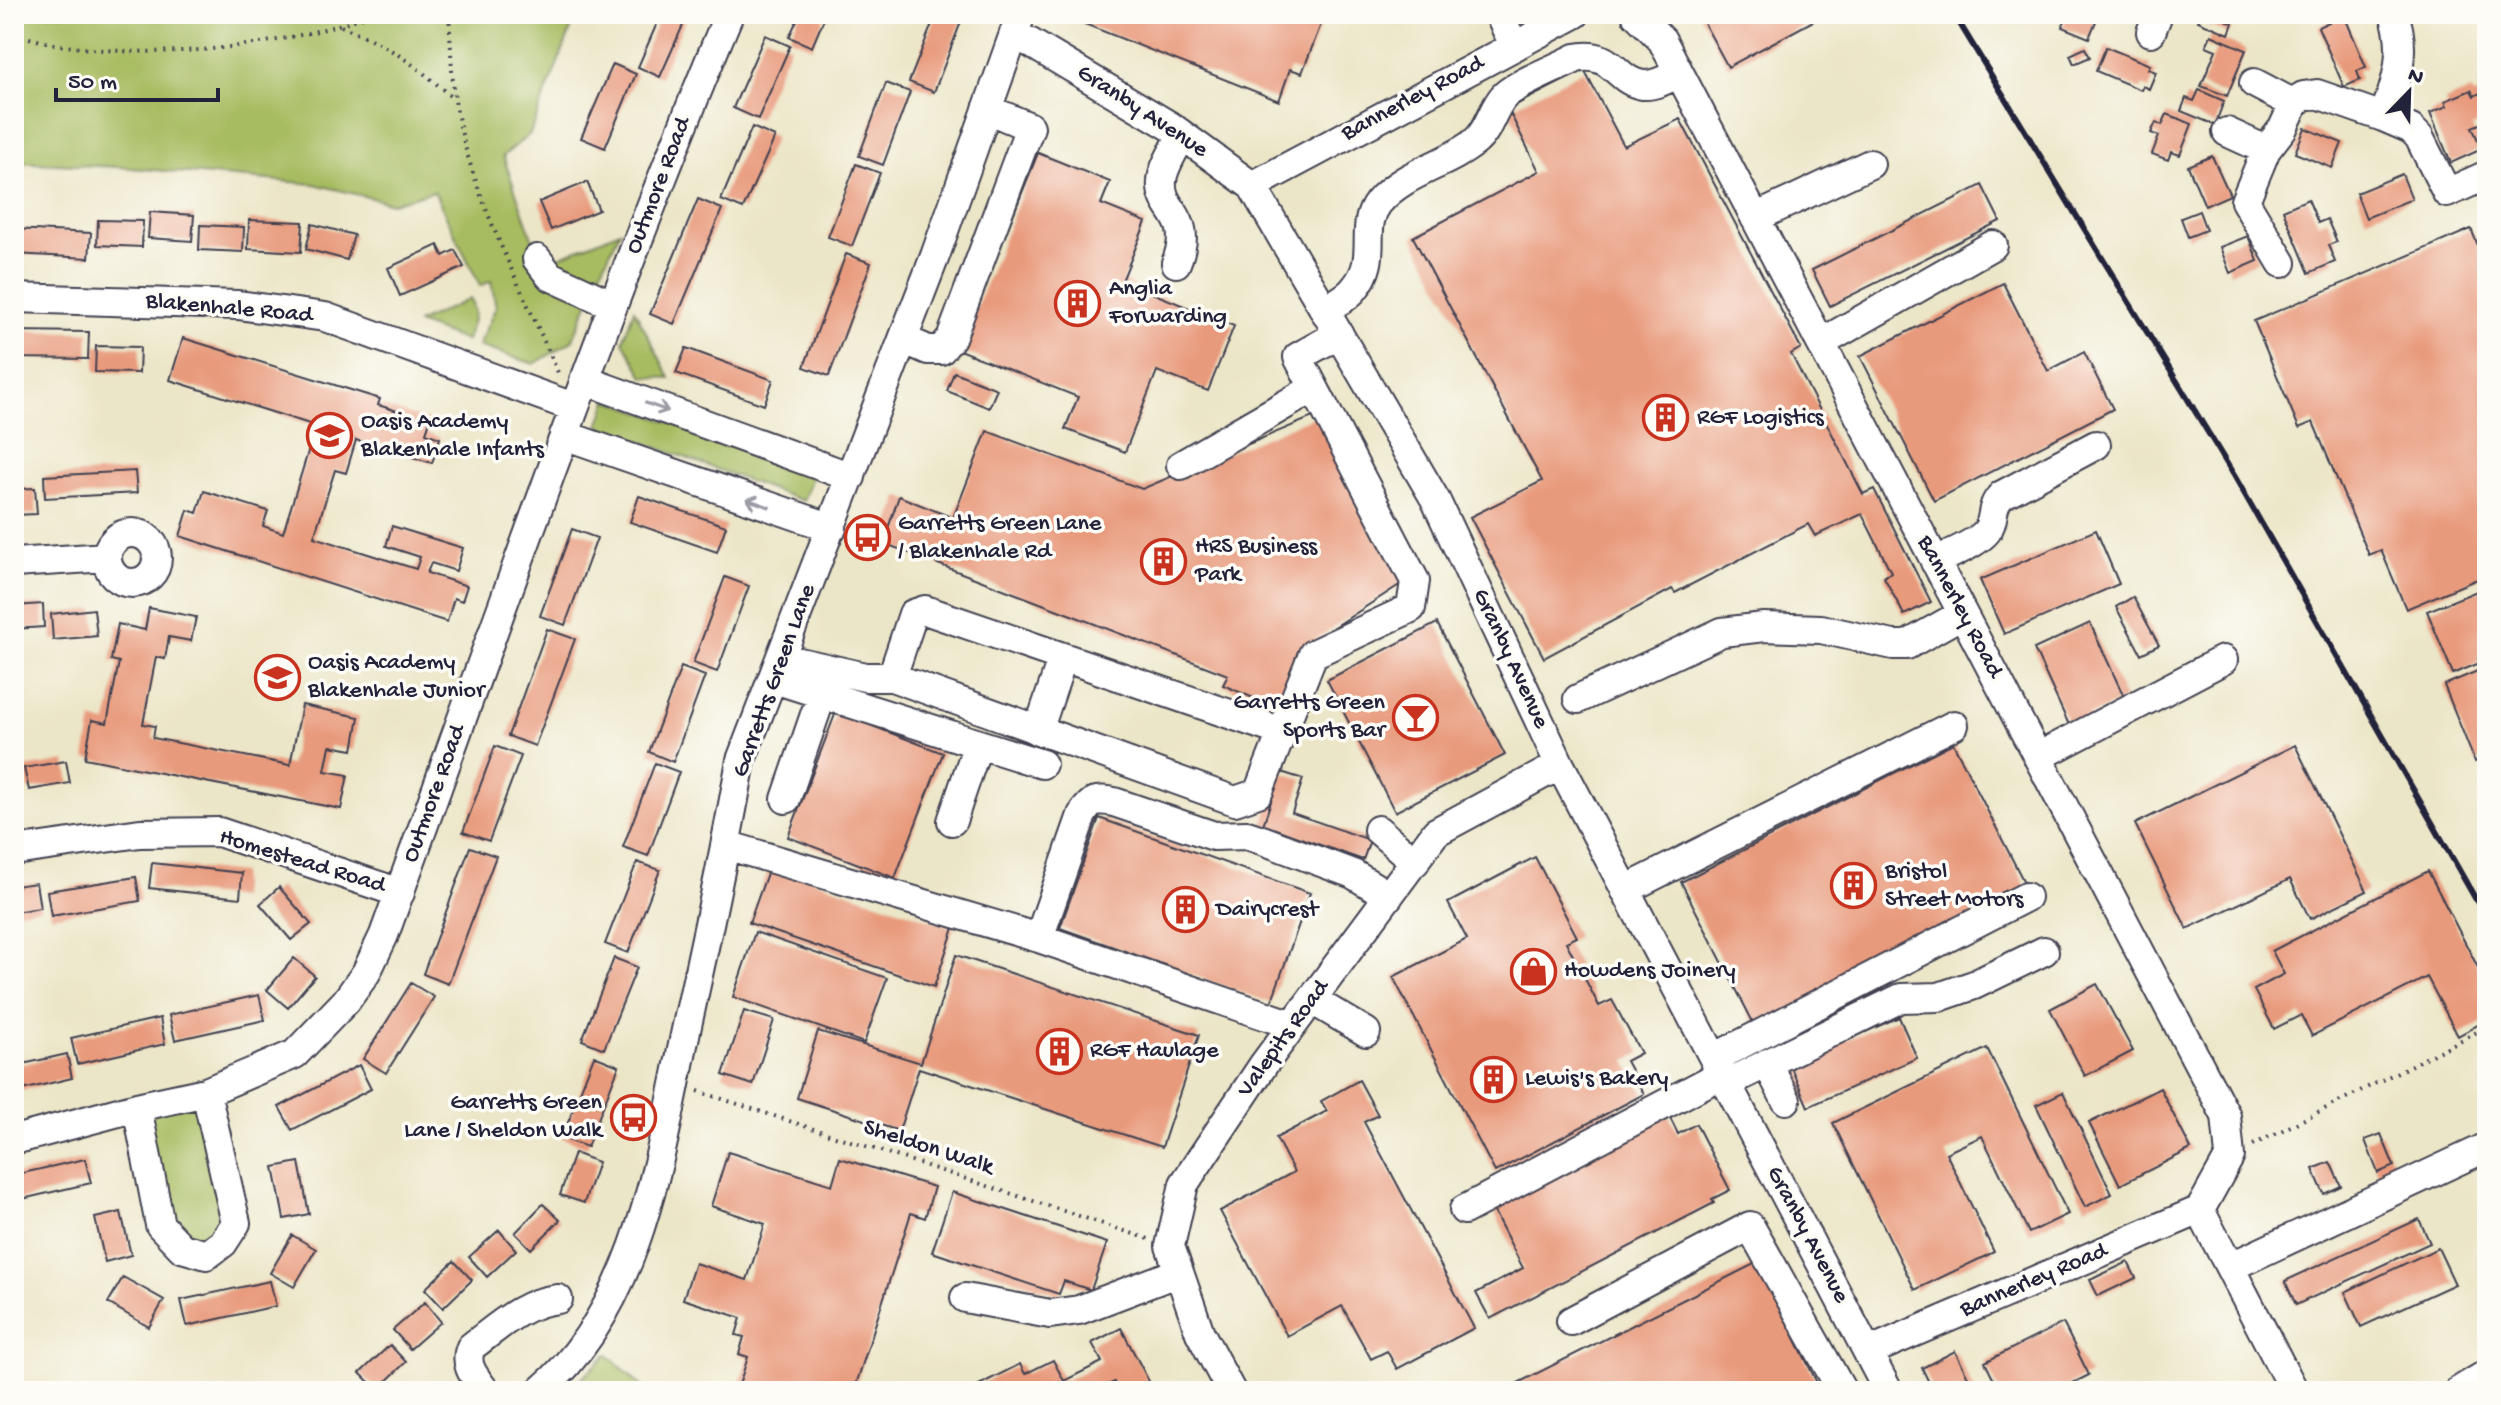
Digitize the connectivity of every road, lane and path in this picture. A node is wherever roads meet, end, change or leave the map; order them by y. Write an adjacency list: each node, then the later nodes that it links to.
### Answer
1 (371, 14): 9 (path)
2 (449, 14): 14 (path)
3 (729, 14): 32 (street, Outmore Road)
4 (1499, 14): 11 (street)
5 (2394, 14): 17 (street)
6 (1559, 18): 11 (street, Bannerley Road)
7 (1648, 19): 12 (street, Bannerley Road)
8 (1017, 23): 16 (street, Garretts Green Lane); 19 (street, Granby Avenue)
9 (339, 26): 10 (path); 14 (path)
10 (14, 31)
11 (1514, 45): 25 (street, Bannerley Road)
12 (1679, 73): 26 (street, Bannerley Road); 33 (street)
13 (2254, 83): 15 (street)
14 (455, 100): 38 (path)
15 (2294, 104): 17 (street); 20 (street)
16 (987, 109): 21 (street, Garretts Green Lane); 23 (street)
17 (2383, 117): 24 (street)
18 (2227, 132): 20 (street)
19 (1182, 135): 25 (street, Granby Avenue); 29 (street)
20 (2266, 150): 30 (street)
21 (969, 158): 23 (street); 34 (street, Garretts Green Lane)
22 (1870, 164): 26 (street)
23 (1012, 173): 34 (street)
24 (2487, 175)
25 (1252, 186): 33 (street, Granby Avenue)
26 (1755, 218): 35 (street, Bannerley Road)
27 (1993, 245): 35 (street)
28 (537, 259): 32 (street)
29 (1176, 263)
30 (2282, 263)
31 (14, 298): 38 (street, Blakenhale Road)
32 (613, 305): 36 (street, Outmore Road)
33 (1332, 322): 37 (street); 60 (street, Granby Avenue)
34 (903, 339): 42 (street, Garretts Green Lane)
35 (1821, 343): 45 (street, Bannerley Road)
36 (584, 380): 38 (street, Outmore Road); 42 (street, one-way to 42)
37 (1314, 388): 41 (street); 56 (street)
38 (573, 407): 39 (street, Outmore Road)
39 (564, 435): 43 (street, one-way to 39); 68 (street, Outmore Road)
40 (2096, 445): 45 (street)
41 (1181, 465)
42 (851, 477): 43 (street, Garretts Green Lane)
43 (832, 528): 50 (street, Garretts Green Lane)
44 (107, 557): 46 (street)
45 (1935, 562): 47 (street, Bannerley Road)
46 (14, 563)
47 (1962, 614): 53 (street); 58 (street, Bannerley Road)
48 (1063, 657): 51 (street); 55 (street); 56 (street)
49 (2223, 660): 58 (street)
50 (778, 668): 51 (street); 52 (street); 64 (street, Garretts Green Lane)
51 (892, 677): 55 (street)
52 (822, 694): 57 (street); 61 (street)
53 (1578, 699)
54 (1954, 725): 67 (street)
55 (1038, 731): 56 (street)
56 (1282, 732)
57 (978, 744): 59 (street); 62 (street)
58 (2038, 757): 85 (street, Bannerley Road)
59 (1042, 764)
60 (1560, 765): 66 (street, Valepits Road); 67 (street, Granby Avenue)
61 (786, 799)
62 (952, 821)
63 (1378, 830): 66 (street)
64 (726, 845): 71 (street); 79 (street, Garretts Green Lane)
65 (14, 851): 68 (street, Homestead Road)
66 (1415, 862): 69 (street, Valepits Road)
67 (1625, 890): 78 (street, Granby Avenue)
68 (400, 893): 80 (street, Outmore Road)
69 (1389, 896): 71 (street); 73 (street, Valepits Road)
70 (2026, 897): 78 (street)
71 (1039, 938): 74 (street)
72 (2044, 951): 77 (street)
73 (1312, 1000): 74 (street, Valepits Road); 76 (street)
74 (1293, 1025): 90 (street, Valepits Road)
75 (2487, 1027): 85 (path)
76 (1366, 1032)
77 (1767, 1063): 78 (street); 81 (street)
78 (1721, 1071): 86 (street, Granby Avenue); 87 (street)
79 (675, 1083): 90 (path, Sheldon Walk); 99 (street, Garretts Green Lane)
80 (206, 1092): 82 (street, Outmore Road); 82 (street)
81 (1786, 1100)
82 (137, 1107): 83 (street, Outmore Road)
83 (14, 1140)
84 (2487, 1147): 91 (street)
85 (2230, 1156): 88 (street)
86 (1790, 1203): 89 (street); 95 (street, Granby Avenue)
87 (1464, 1210)
88 (2200, 1210): 91 (street); 95 (street, Bannerley Road)
89 (1750, 1226): 94 (street); 101 (street)
90 (1175, 1259): 92 (street); 100 (street)
91 (2230, 1267): 103 (street)
92 (965, 1298)
93 (558, 1299): 98 (street)
94 (1571, 1321)
95 (1868, 1352): 97 (street, Granby Avenue)
96 (2487, 1374): 104 (street)
97 (1884, 1384): 102 (street)
98 (485, 1391)
99 (540, 1391)
100 (1231, 1391)
101 (1842, 1391)
102 (1854, 1391)
103 (2294, 1391)
104 (2459, 1391)

